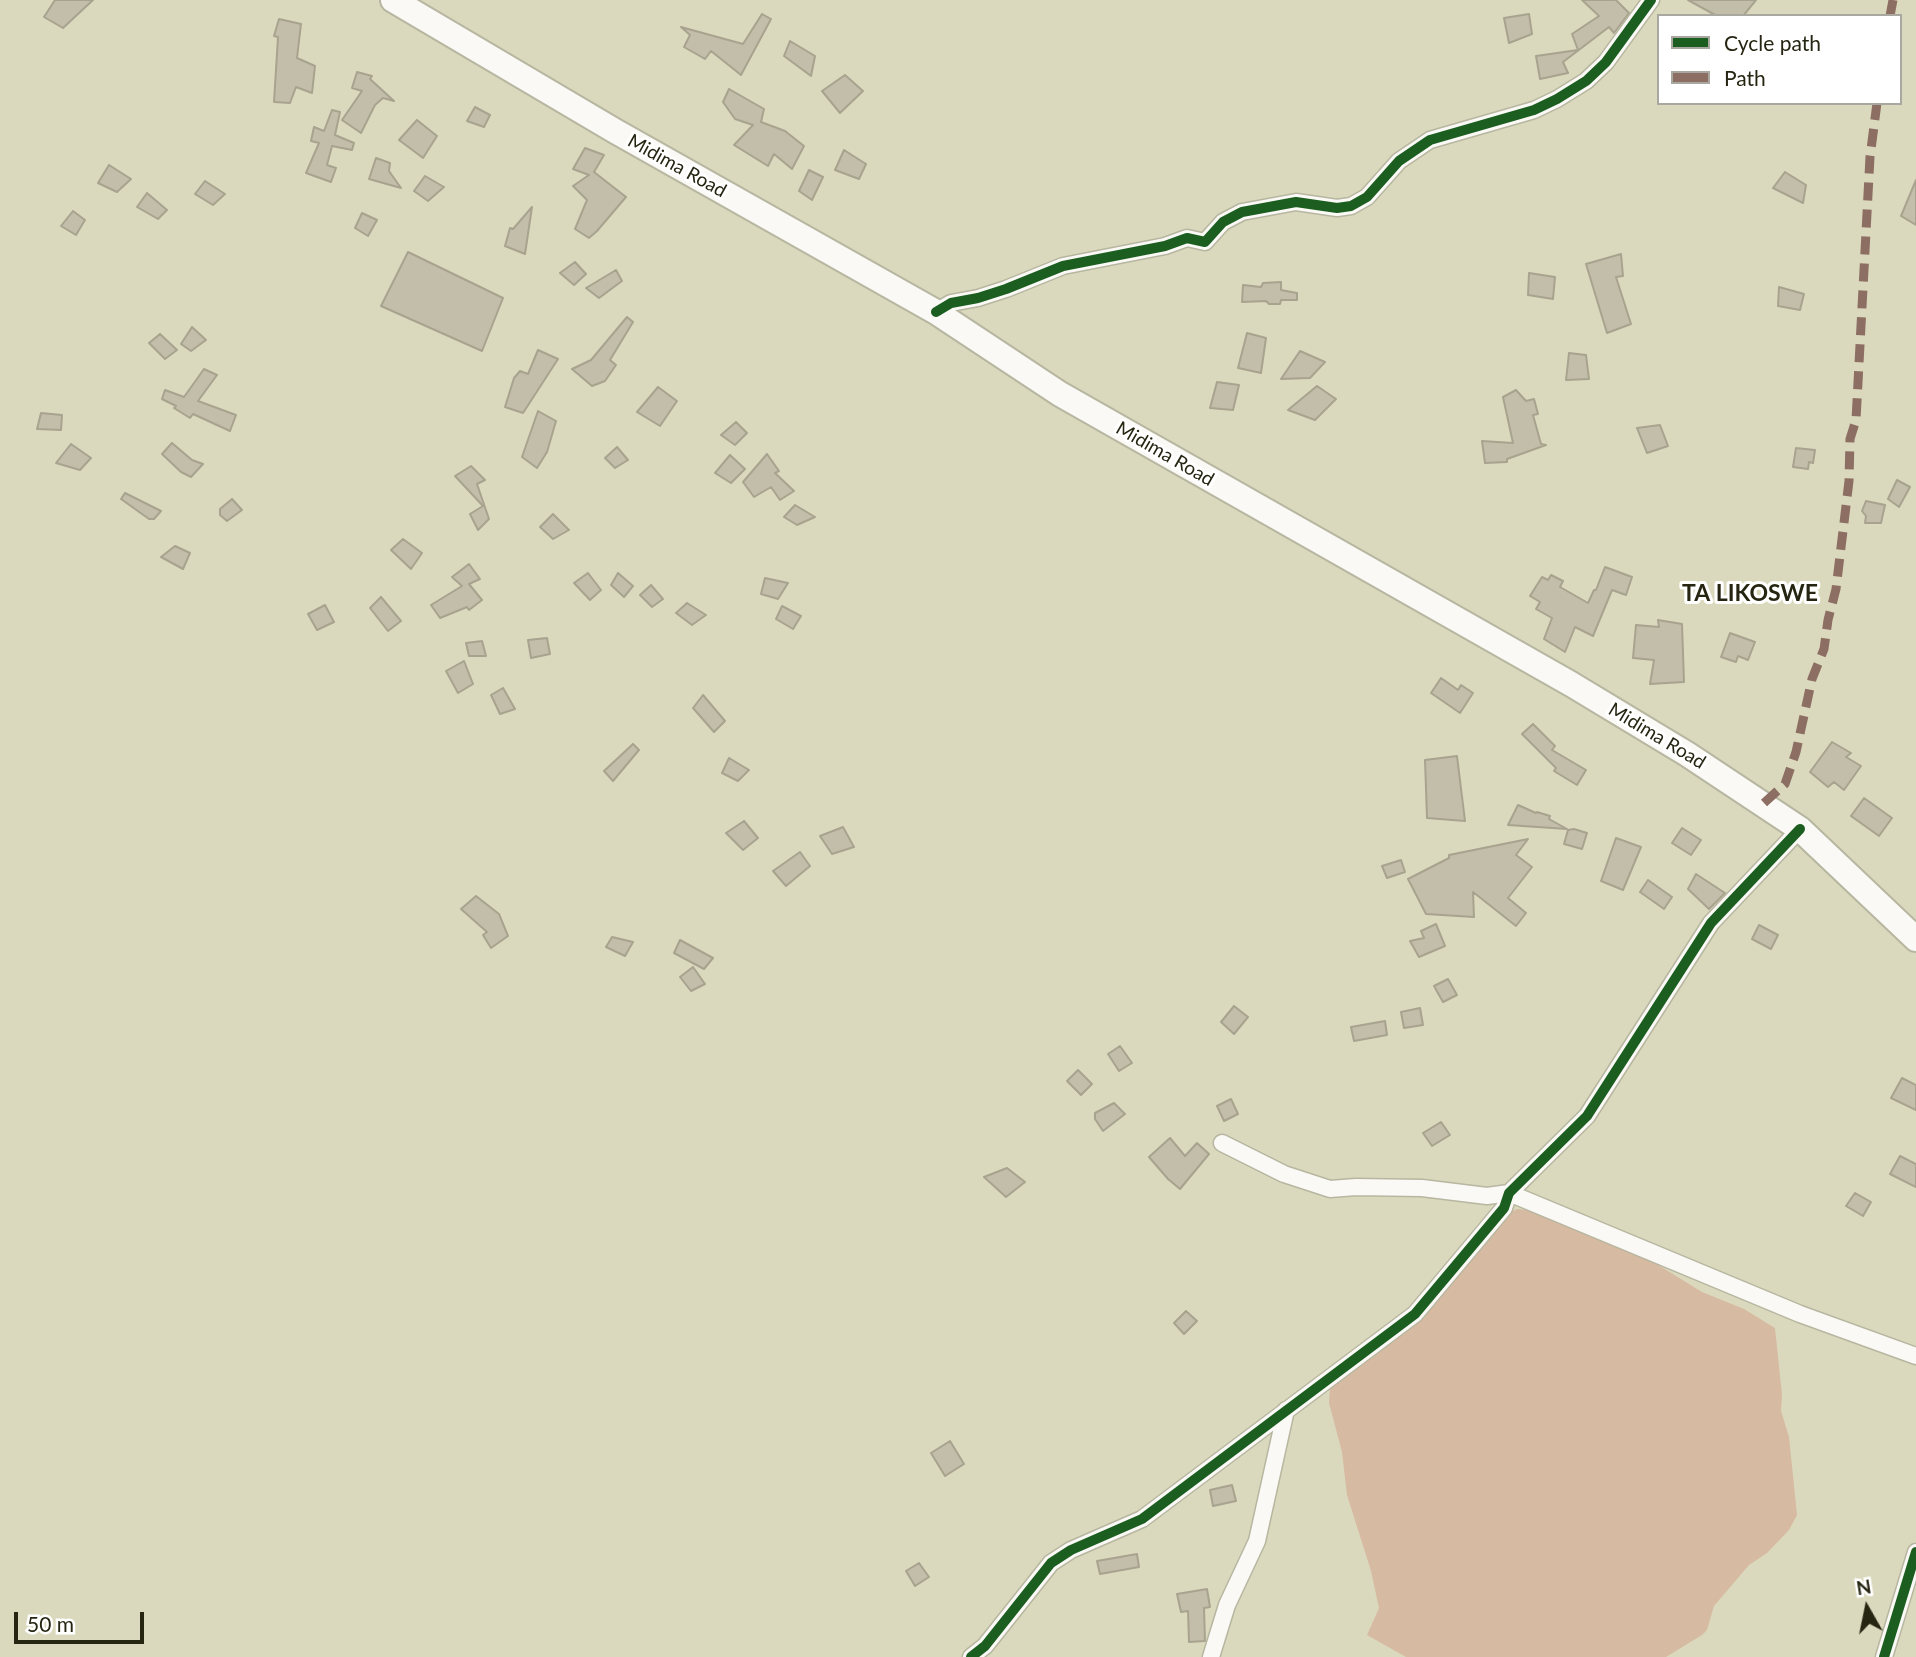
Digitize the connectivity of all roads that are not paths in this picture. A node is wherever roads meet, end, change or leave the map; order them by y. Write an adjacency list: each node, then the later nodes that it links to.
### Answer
1 (393, 0): 3 (main road, Midima Road)
2 (1651, 0): 3 (street)
3 (936, 312): 4 (main road, Midima Road)
4 (1800, 829): 5 (main road, Midima Road); 7 (street)
5 (1916, 939)
6 (1222, 1143): 7 (street)
7 (1509, 1193): 8 (street); 9 (street)
8 (1916, 1356)
9 (1286, 1410): 12 (street); 13 (street)
10 (1916, 1552): 11 (street)
11 (1911, 1587): 14 (street)
12 (971, 1657)
13 (1211, 1657)
14 (1884, 1657)

